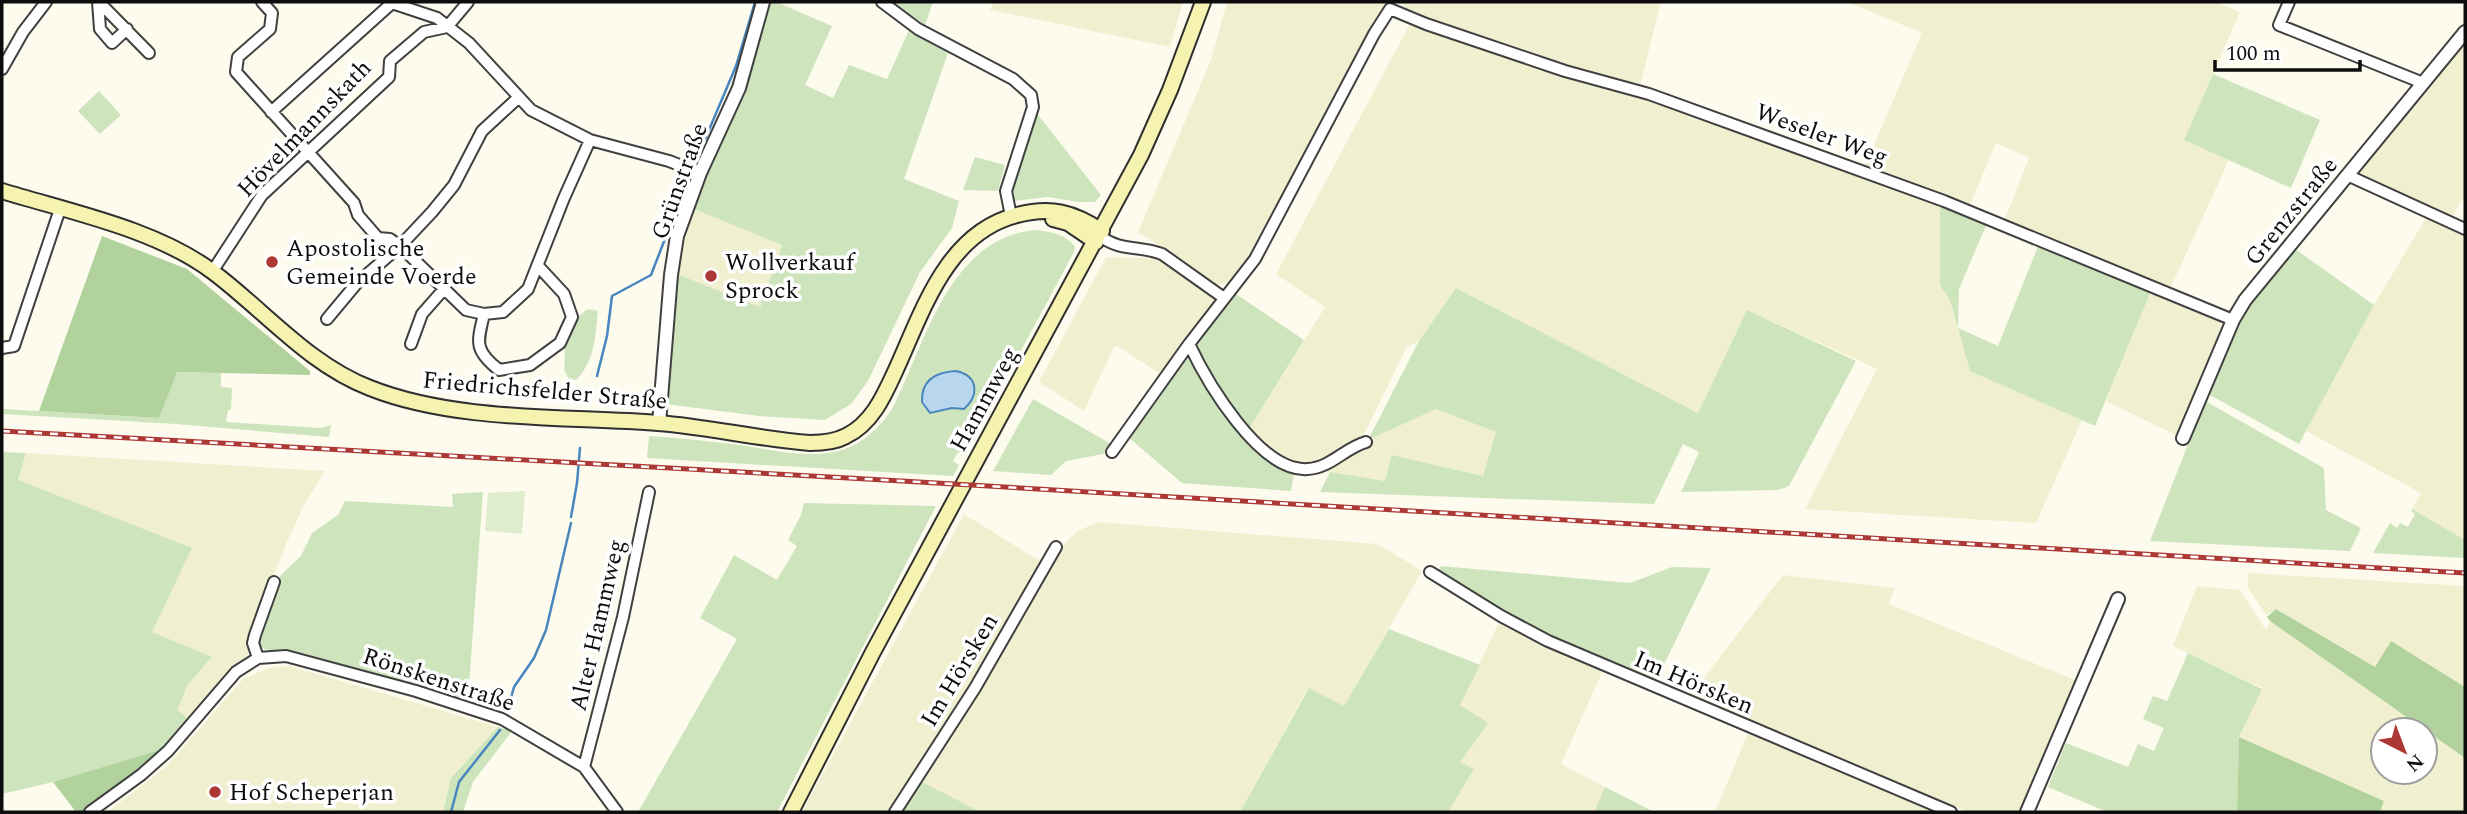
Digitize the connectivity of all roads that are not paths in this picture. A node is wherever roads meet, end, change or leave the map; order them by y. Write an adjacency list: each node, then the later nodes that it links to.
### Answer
1 (46, 2): 14 (street)
2 (99, 2): 11 (street); 11 (street)
3 (262, 2): 17 (street)
4 (468, 2): 10 (street, Hövelmannskath)
5 (763, 2): 20 (street, Grünstraße)
6 (882, 2): 24 (street)
7 (1203, 2): 26 (main road, Hammweg)
8 (2289, 2): 15 (street)
9 (1390, 6): 31 (street, Weseler Weg); 34 (street, Weseler Weg)
10 (447, 27): 16 (street); 17 (street); 19 (street, Hövelmannskath)
11 (127, 29): 13 (street)
12 (2465, 32): 15 (street, Grenzstraße)
13 (149, 53)
14 (2, 69)
15 (2423, 83): 21 (street, Grenzstraße)
16 (519, 97): 18 (street); 27 (street)
17 (271, 112): 19 (street)
18 (590, 140): 20 (street); 28 (street)
19 (307, 153): 27 (street); 29 (street, Hövelmannskath)
20 (700, 173): 38 (street, Grünstraße)
21 (2347, 175): 25 (street); 34 (street, Grenzstraße)
22 (2, 191): 23 (main road, Friedrichsfelder Straße)
23 (60, 209): 29 (main road, Friedrichsfelder Straße); 37 (street)
24 (1016, 215): 26 (main road); 38 (main road, Friedrichsfelder Straße)
25 (2465, 229)
26 (1099, 236): 31 (street); 51 (main road, Hammweg)
27 (400, 246): 30 (street); 33 (street)
28 (539, 267): 32 (street); 32 (street)
29 (212, 272): 38 (main road, Friedrichsfelder Straße)
30 (444, 289): 32 (street); 35 (street)
31 (1224, 298): 36 (street, Weseler Weg)
32 (484, 314)
33 (327, 319)
34 (2233, 320): 39 (street, Grenzstraße)
35 (411, 344)
36 (1189, 345): 40 (street); 41 (street, Weseler Weg)
37 (2, 348)
38 (659, 423)
39 (2183, 439)
40 (1366, 442)
41 (1112, 452)
42 (649, 492): 48 (street, Alter Hammweg)
43 (1056, 548): 52 (street, Im Hörsken)
44 (1430, 572): 53 (street, Im Hörsken)
45 (274, 582): 47 (street)
46 (2118, 599): 54 (street)
47 (258, 658): 48 (street, Rönskenstraße); 49 (street)
48 (584, 767): 50 (street, Rönskenstraße)
49 (90, 812)
50 (617, 812)
51 (791, 812)
52 (895, 812)
53 (1951, 812)
54 (2027, 812)

